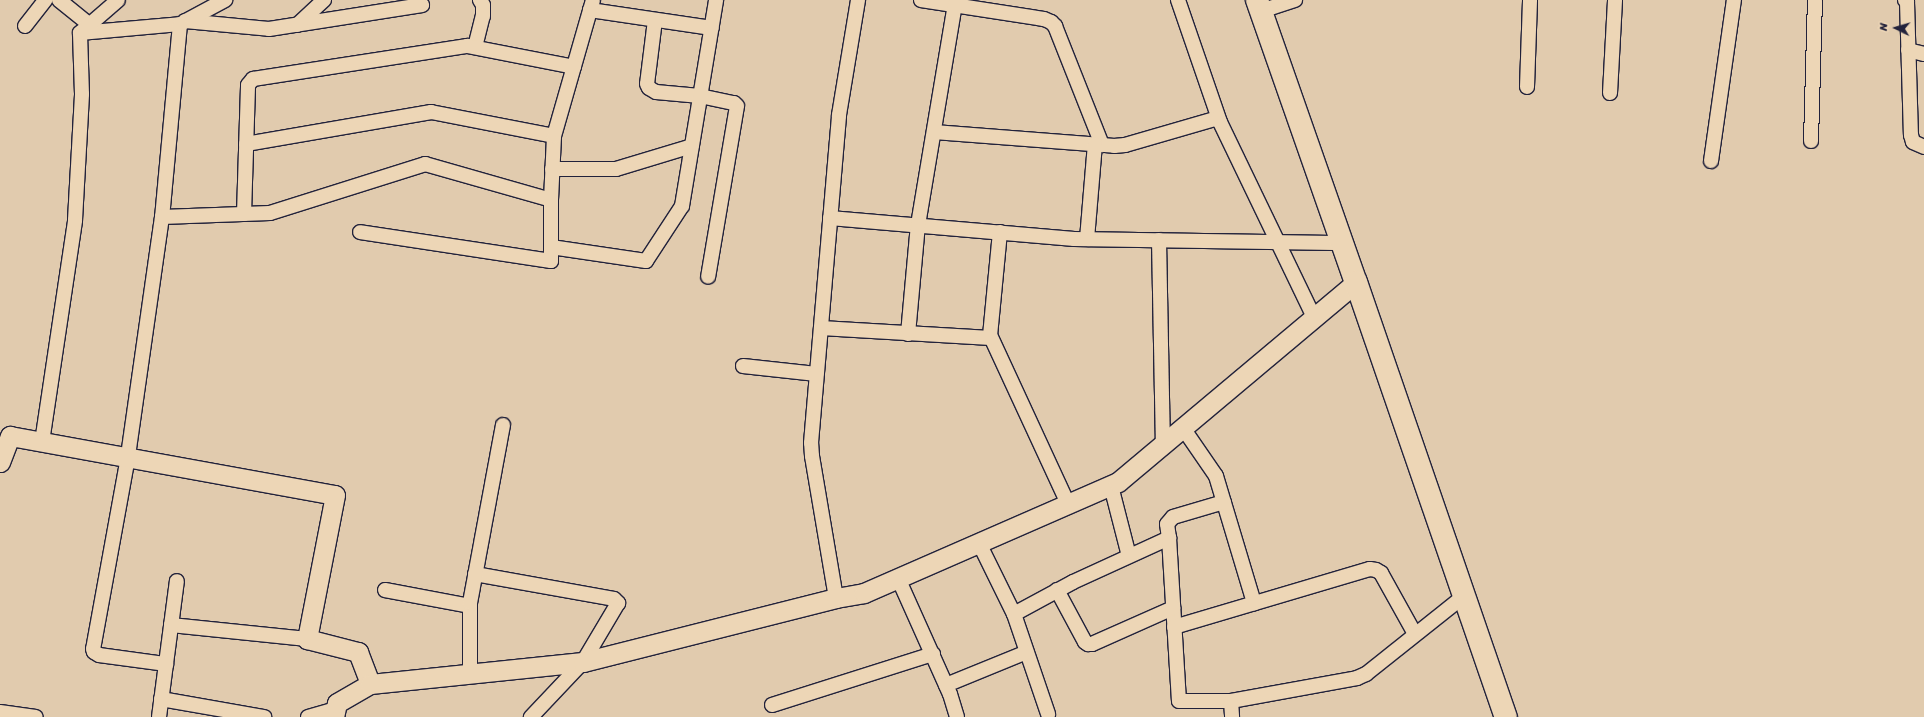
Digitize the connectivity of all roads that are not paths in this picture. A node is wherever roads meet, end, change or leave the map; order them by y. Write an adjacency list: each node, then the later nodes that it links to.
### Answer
1 (45, 0): 24 (street)
2 (59, 0): 26 (street)
3 (118, 0): 26 (street)
4 (225, 0): 22 (street)
5 (324, 0): 23 (street)
6 (480, 0): 27 (street)
7 (716, 0): 25 (street)
8 (858, 0): 47 (street)
9 (921, 0): 19 (street)
10 (1178, 0): 34 (street)
11 (1296, 0): 20 (street)
12 (1530, 0): 31 (street)
13 (1615, 0): 32 (street)
14 (1734, 0): 42 (street)
15 (1815, 0): 37 (street)
16 (1905, 0): 28 (street)
17 (422, 5): 23 (street)
18 (592, 5): 21 (street); 30 (street)
19 (955, 5): 35 (street); 39 (street)
20 (1259, 6): 54 (highway)
21 (655, 20): 25 (street); 33 (street)
22 (183, 23): 23 (street); 26 (street); 46 (street)
23 (297, 25)
24 (25, 26)
25 (712, 28): 33 (street)
26 (85, 29): 66 (street)
27 (475, 46): 30 (street); 38 (street)
28 (1908, 50): 29 (street); 41 (street)
29 (1924, 54)
30 (574, 67): 36 (street)
31 (1527, 87)
32 (1610, 93)
33 (700, 96): 40 (street); 56 (street)
34 (1218, 118): 39 (street); 53 (street)
35 (934, 132): 39 (street); 48 (street)
36 (554, 136): 38 (street); 43 (street)
37 (1811, 141)
38 (246, 144): 45 (street)
39 (1099, 145): 51 (street)
40 (692, 146): 43 (street); 55 (street)
41 (1924, 147)
42 (1711, 161)
43 (552, 169): 44 (street)
44 (551, 200): 45 (street); 55 (street)
45 (244, 214): 46 (street)
46 (162, 217): 68 (street)
47 (830, 218): 48 (street); 59 (street)
48 (918, 225): 50 (street); 60 (street)
49 (360, 232): 55 (street)
50 (1000, 232): 51 (street); 61 (street)
51 (1087, 239): 52 (street)
52 (1159, 240): 53 (street); 67 (street)
53 (1279, 242): 54 (street); 58 (street)
54 (1343, 243): 57 (highway)
55 (552, 247)
56 (708, 277)
57 (1356, 282): 58 (street); 81 (highway)
58 (1314, 317): 65 (street)
59 (821, 328): 60 (street); 63 (street)
60 (908, 334): 61 (street)
61 (991, 338): 72 (street)
62 (743, 366): 63 (street)
63 (817, 374): 82 (street)
64 (503, 425): 76 (street)
65 (1183, 428): 67 (street); 71 (street)
66 (42, 442): 68 (street); 69 (street)
67 (1163, 444): 70 (street)
68 (128, 458): 90 (street); 94 (street)
69 (0, 462)
70 (1111, 486): 72 (street); 75 (street)
71 (1224, 502): 73 (street); 83 (street)
72 (1068, 504): 74 (street)
73 (1169, 538): 75 (street); 85 (street)
74 (979, 543): 77 (street); 86 (street)
75 (1129, 556): 80 (street)
76 (475, 574): 84 (street); 93 (street)
77 (898, 578): 82 (street); 92 (street)
78 (177, 581): 87 (street)
79 (386, 590): 84 (street)
80 (1057, 590): 85 (street); 86 (street)
81 (1464, 596): 89 (street); 111 (highway)
82 (836, 598): 93 (street)
83 (1254, 603): 88 (street); 89 (street)
84 (470, 606): 95 (street)
85 (1173, 608): 88 (street)
86 (1014, 614): 91 (street)
87 (171, 625): 90 (street); 94 (street)
88 (1174, 627): 99 (street)
89 (1415, 634): 99 (street)
90 (307, 639): 96 (street)
91 (1027, 652): 97 (street); 103 (street)
92 (932, 654): 97 (street); 100 (street)
93 (583, 662): 95 (street); 108 (street)
94 (166, 664): 98 (street)
95 (470, 673): 96 (street)
96 (370, 684): 102 (street)
97 (946, 685): 109 (street)
98 (161, 698): 105 (street); 106 (street)
99 (1231, 701): 110 (street)
100 (772, 705)
101 (0, 712): 104 (street)
102 (338, 712): 107 (street)
103 (1048, 714)
104 (36, 717)
105 (159, 717)
106 (264, 717)
107 (308, 717)
108 (531, 717)
109 (957, 717)
110 (1232, 717)
111 (1506, 717)

